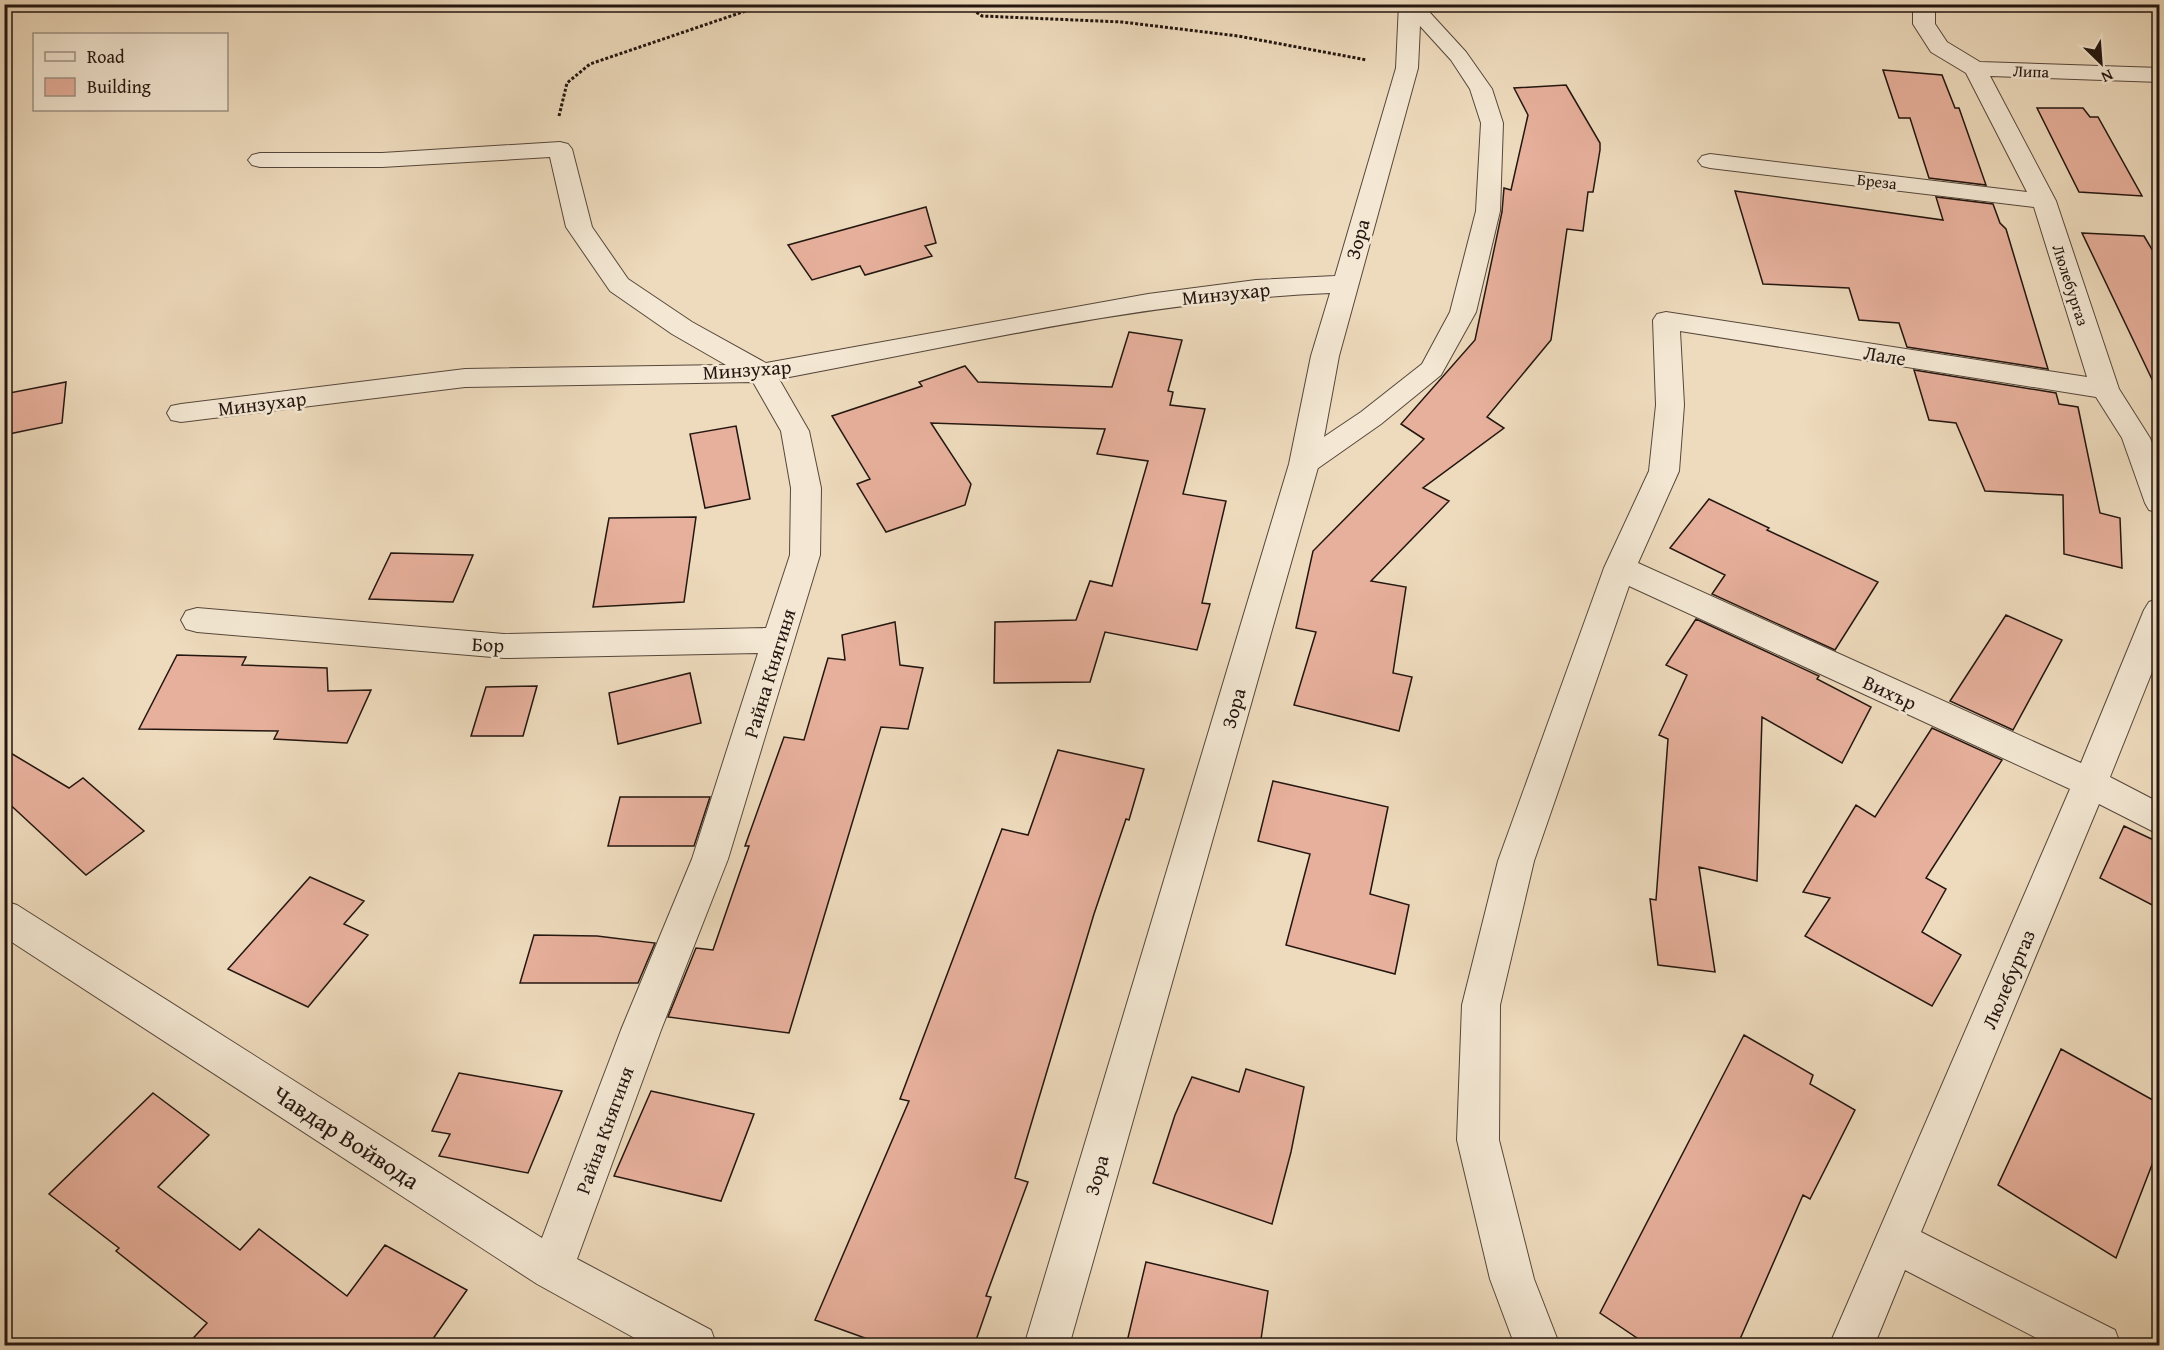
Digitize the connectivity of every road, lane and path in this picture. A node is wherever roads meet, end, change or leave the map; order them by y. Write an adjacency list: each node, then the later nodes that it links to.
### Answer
1 (766, 4): 8 (path)
2 (964, 4): 5 (path)
3 (1410, 4): 5 (street, Зора); 16 (lane)
4 (1924, 4): 6 (street)
5 (1407, 68): 12 (street, Зора)
6 (1975, 69): 7 (street, Липа); 11 (street, Люлебургаз)
7 (2160, 75)
8 (560, 149): 9 (street); 13 (street)
9 (260, 160)
10 (1710, 161): 11 (street, Бреза)
11 (2044, 201): 14 (street, Люлебургаз)
12 (1344, 284): 13 (street, Минзухар); 16 (street, Зора)
13 (762, 373): 15 (street, Минзухар); 21 (street, Райна Княгиня)
14 (2105, 389): 17 (street, Люлебургаз); 18 (street, Лале)
15 (181, 412)
16 (1304, 464): 28 (street, Зора)
17 (2160, 503)
18 (1620, 568): 22 (street, Вихър); 29 (street)
19 (2160, 610): 22 (street, Люлебургаз)
20 (197, 620): 21 (street, Бор)
21 (780, 640): 26 (street, Райна Княгиня)
22 (2090, 783): 23 (street, Вихър); 25 (street, Люлебургаз)
23 (2160, 820)
24 (4, 917): 26 (street, Чавдар Войвода)
25 (1896, 1242): 30 (street, Люлебургаз); 31 (street)
26 (552, 1269): 27 (street, Чавдар Войвода)
27 (695, 1346)
28 (1046, 1346)
29 (1538, 1346)
30 (1851, 1346)
31 (2099, 1346)

